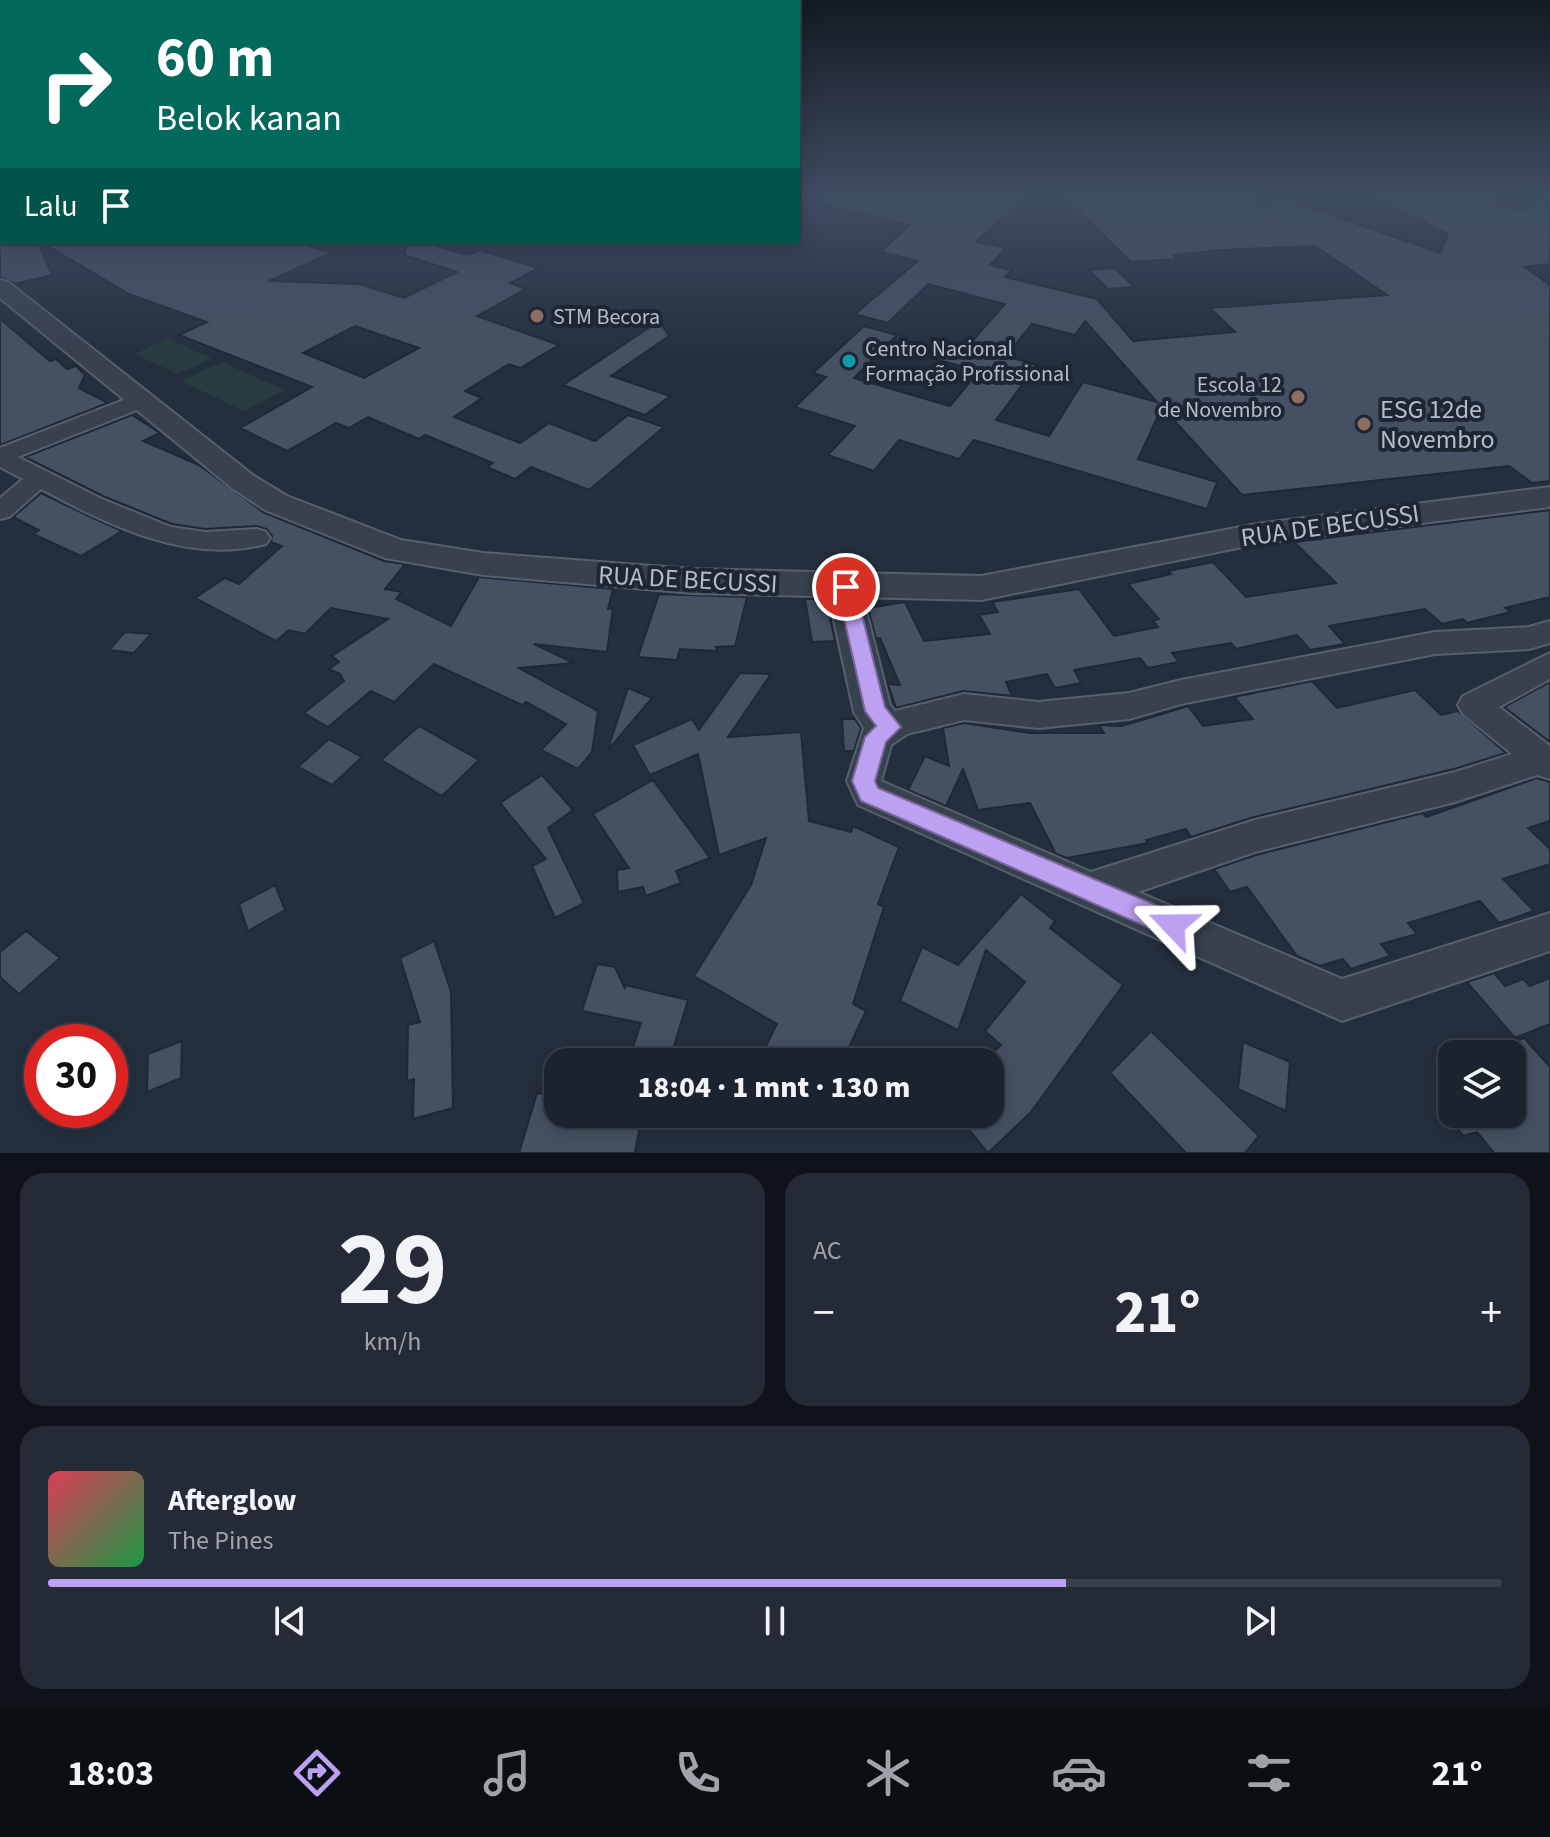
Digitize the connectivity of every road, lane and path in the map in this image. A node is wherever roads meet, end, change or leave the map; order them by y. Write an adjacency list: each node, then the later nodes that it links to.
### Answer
1 (5, 298): 2 (street, RUA DE BECUSSI)
2 (144, 399): 3 (street); 5 (street, RUA DE BECUSSI)
3 (0, 457): 4 (street)
4 (39, 478): 6 (street); 7 (street)
5 (1549, 497)
6 (0, 511)
7 (257, 538)
8 (1550, 632): 11 (street)
9 (1550, 665): 10 (street)
10 (1546, 762): 11 (street)
11 (1090, 890): 12 (street)
12 (1550, 932)

